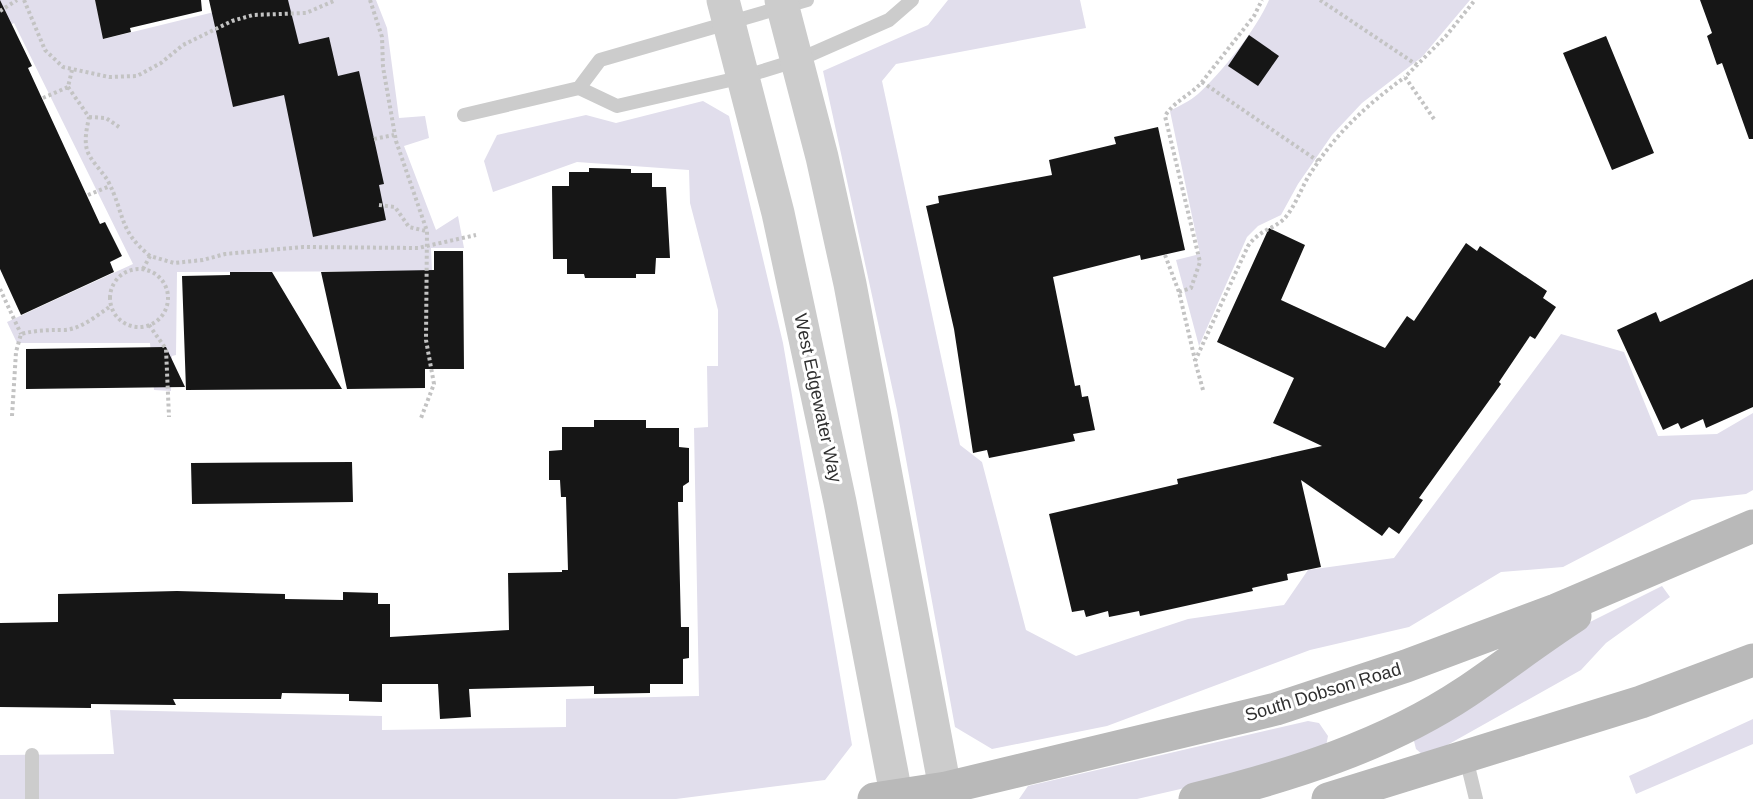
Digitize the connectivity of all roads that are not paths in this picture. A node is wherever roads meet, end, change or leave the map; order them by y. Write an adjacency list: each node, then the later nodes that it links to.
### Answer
1 (912, 0): 4 (lane)
2 (791, 3): 3 (lane); 4 (street)
3 (725, 11): 5 (street, West Edgewater Way); 6 (lane)
4 (798, 60): 5 (lane); 13 (street)
5 (743, 77): 6 (lane); 14 (street, West Edgewater Way)
6 (579, 88): 7 (lane)
7 (464, 115)
8 (1753, 526): 9 (main road, South Dobson Road)
9 (1640, 575): 13 (main road, South Dobson Road); 16 (main road)
10 (1753, 660): 12 (main road)
11 (32, 755): 15 (lane)
12 (1466, 758): 17 (main road); 18 (lane)
13 (947, 793): 14 (main road, South Dobson Road)
14 (889, 798)
15 (32, 799)
16 (1195, 799)
17 (1328, 799)
18 (1476, 799)

